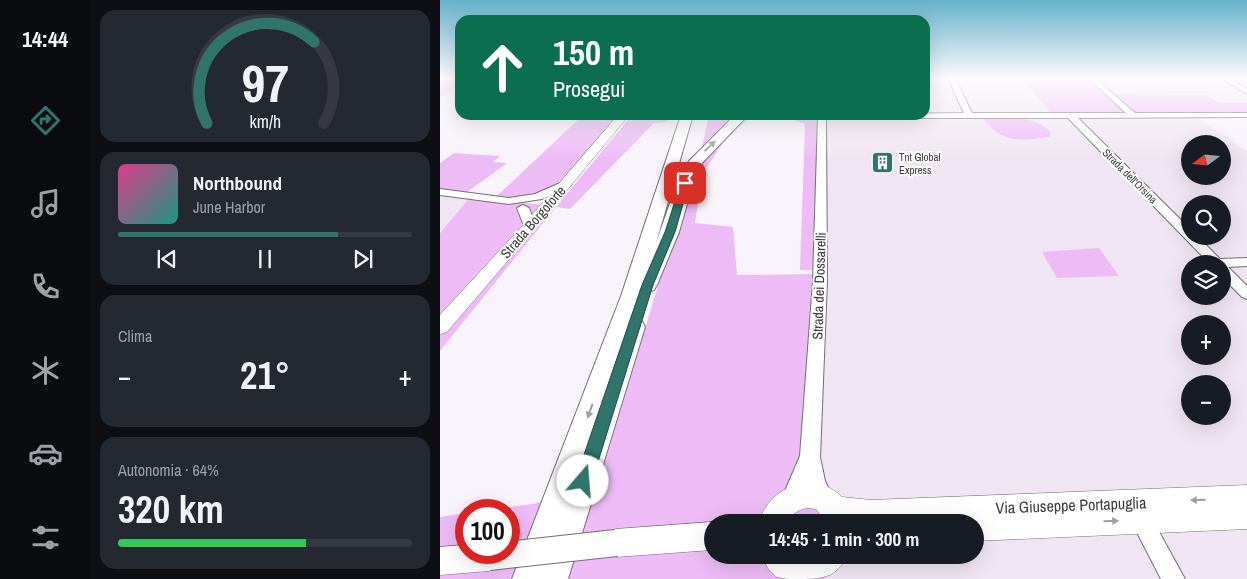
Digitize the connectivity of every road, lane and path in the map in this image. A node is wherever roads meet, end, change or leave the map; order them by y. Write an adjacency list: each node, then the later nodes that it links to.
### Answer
1 (964, 105): 4 (street)
2 (1122, 105): 8 (street)
3 (930, 115): 4 (street)
4 (969, 115): 7 (street)
5 (1237, 115): 6 (street); 8 (street); 14 (street)
6 (1247, 115)
7 (1071, 116): 8 (street); 20 (street, Strada dell'Orsina)
8 (1134, 116)
9 (620, 120): 16 (main road, Strada Borgoforte)
10 (685, 120): 41 (highway, one-way to 41)
11 (694, 120): 26 (highway)
12 (737, 120): 26 (highway, one-way to 12)
13 (822, 120): 29 (street, Strada dei Dossarelli)
14 (1247, 122)
15 (440, 192): 17 (street)
16 (544, 200): 17 (street); 18 (street); 19 (main road, Strada Borgoforte)
17 (509, 201): 18 (street)
18 (523, 208): 19 (street)
19 (530, 226): 28 (main road, Strada Borgoforte)
20 (1181, 227)
21 (1199, 245): 22 (street, Strada dell'Orsina)
22 (1209, 255)
23 (1247, 262): 24 (street)
24 (1231, 264)
25 (1231, 277): 27 (street, Strada dell'Orsina)
26 (647, 285): 42 (highway)
27 (1247, 294)
28 (440, 327)
29 (810, 457): 31 (street, Strada dei Dossarelli); 33 (street, Strada dei Dossarelli)
30 (1247, 498): 32 (main road, Via Giuseppe Portapuglia, one-way to 32)
31 (833, 510): 32 (main road, Via Giuseppe Portapuglia); 34 (main road, Via Giuseppe Portapuglia)
32 (1137, 511): 35 (main road, Via Giuseppe Portapuglia); 36 (main road, Via Giuseppe Portapuglia, one-way to 32); 43 (street)
33 (776, 514)
34 (777, 514)
35 (1247, 516)
36 (984, 526)
37 (704, 537): 38 (main road, bridge)
38 (440, 561)
39 (826, 566): 40 (main road)
40 (785, 567)
41 (529, 579)
42 (551, 579)
43 (1173, 579)

